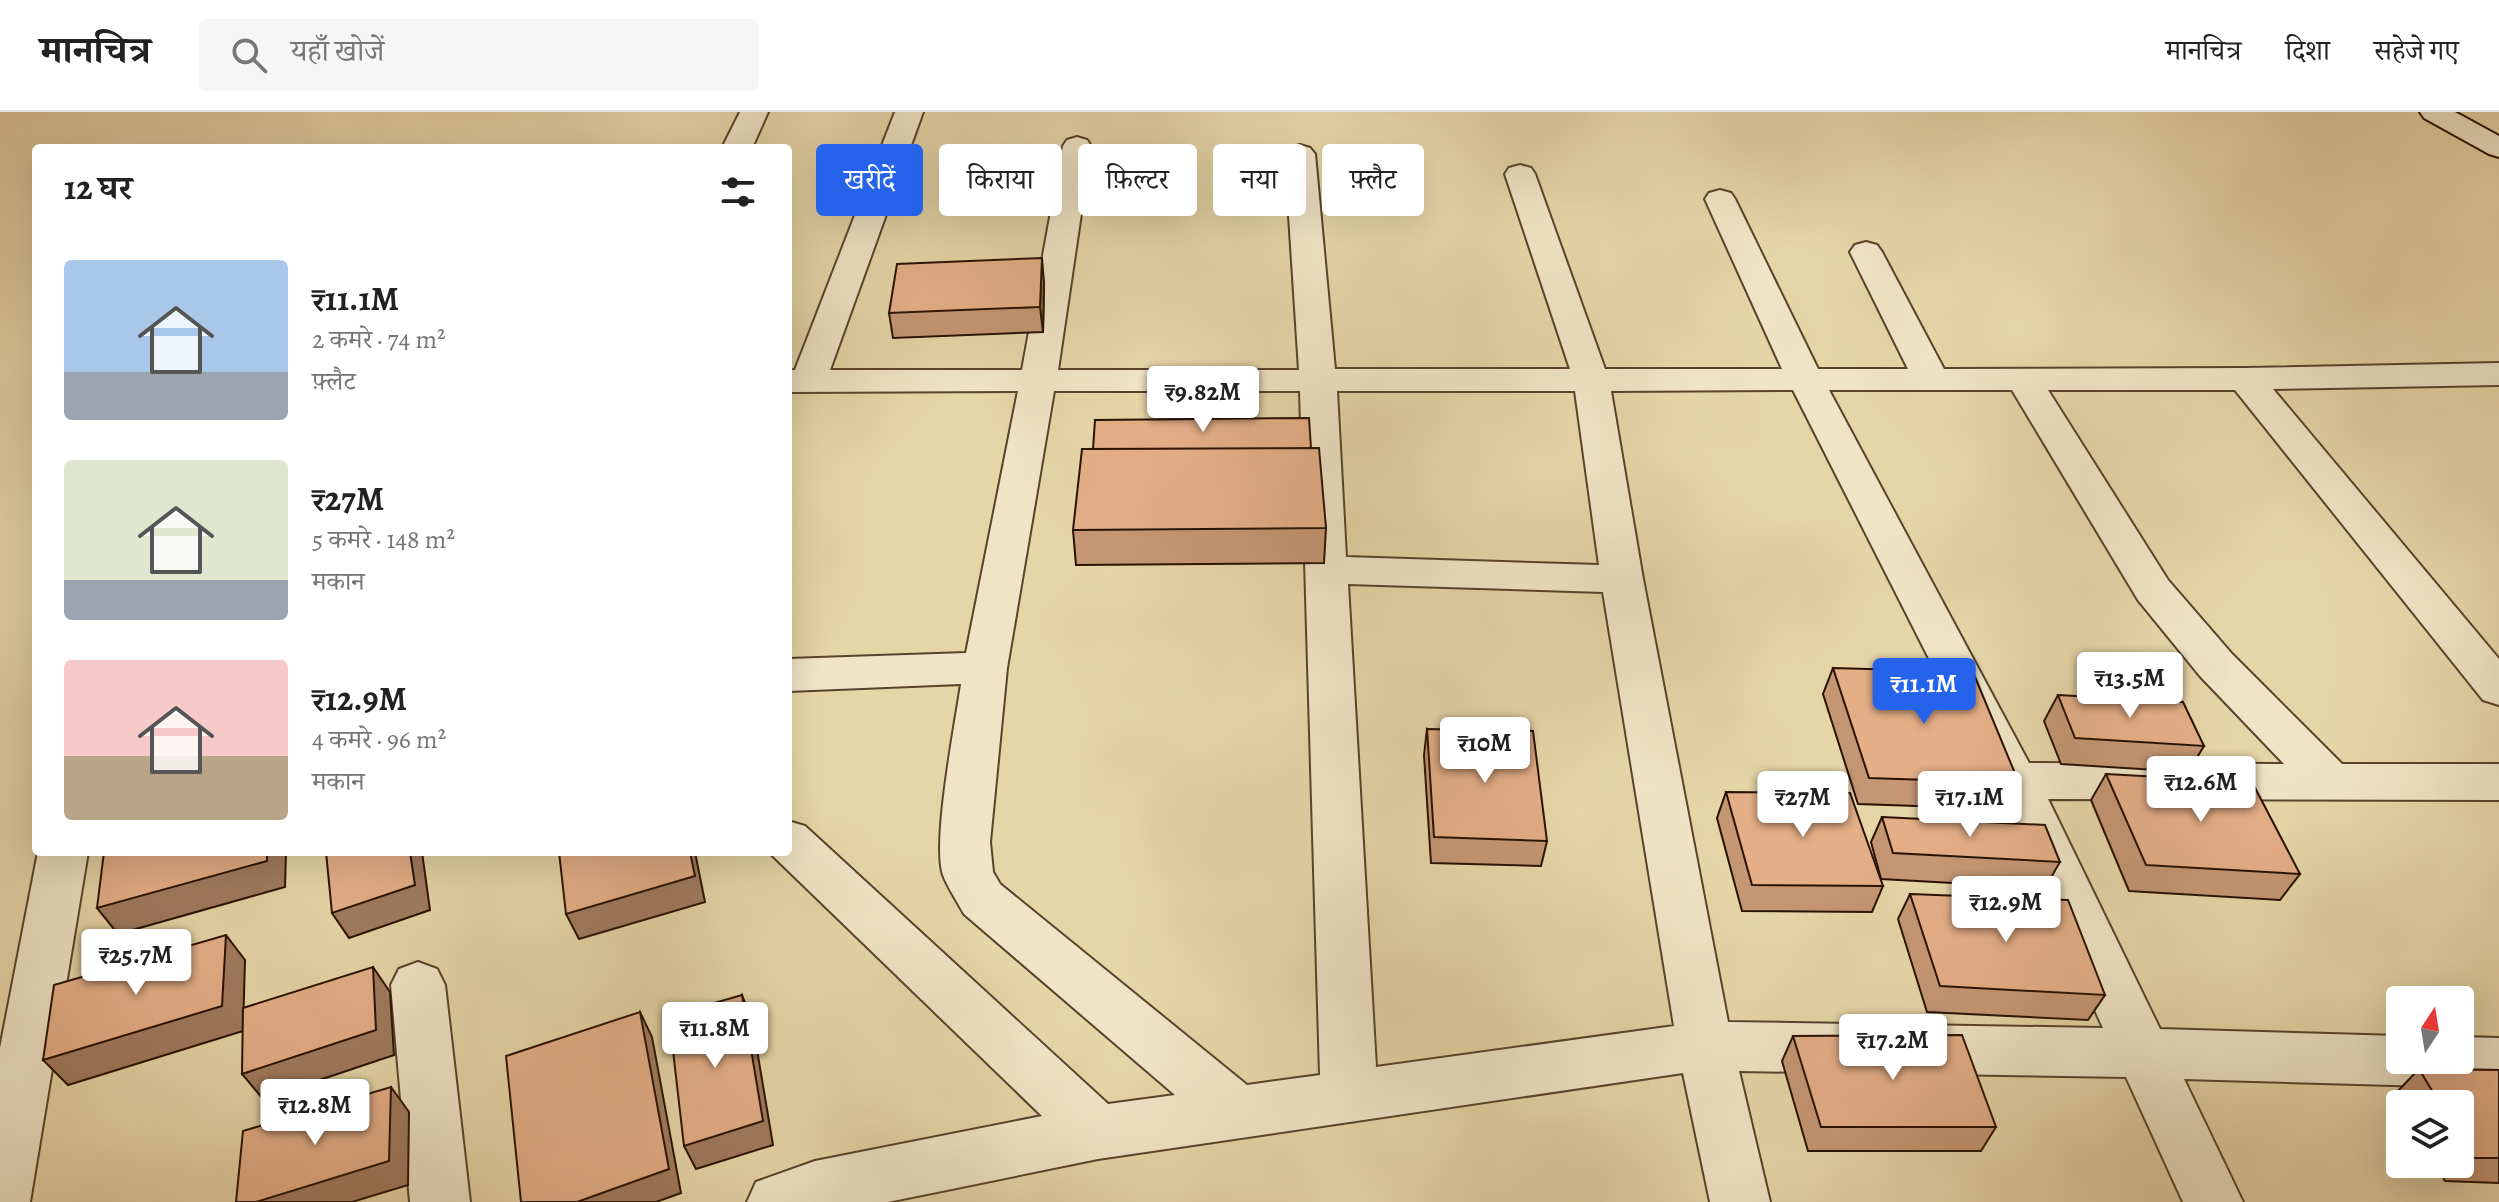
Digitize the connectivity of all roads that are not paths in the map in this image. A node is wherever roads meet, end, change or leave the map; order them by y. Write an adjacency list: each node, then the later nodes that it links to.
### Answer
1 (754, 112): 4 (street)
2 (909, 112): 18 (street)
3 (2434, 112): 6 (street)
4 (739, 144)
5 (1077, 146): 19 (street)
6 (2499, 148)
7 (1520, 174): 13 (street)
8 (1720, 199): 14 (street)
9 (1305, 216): 17 (street)
10 (1866, 252): 12 (street)
11 (2499, 374): 16 (street)
12 (1931, 378): 14 (street); 15 (street)
13 (1591, 379): 14 (street); 17 (street); 21 (street)
14 (1805, 379): 25 (street)
15 (2023, 379): 16 (street); 26 (street)
16 (2245, 379): 24 (street)
17 (1318, 380): 19 (street); 20 (street)
18 (798, 382): 19 (street)
19 (1038, 382): 22 (street)
20 (1327, 570): 21 (street); 34 (street)
21 (1622, 579): 31 (street)
22 (985, 668): 23 (street); 35 (street)
23 (792, 675)
24 (2499, 689)
25 (2015, 781): 26 (street); 32 (street)
26 (2331, 782): 27 (street)
27 (2499, 782)
28 (792, 844): 36 (street)
29 (62, 856): 37 (street)
30 (418, 985): 38 (street)
31 (1705, 1046): 32 (street); 34 (street); 40 (street)
32 (2143, 1053): 33 (street); 41 (street)
33 (2499, 1063)
34 (1349, 1095): 35 (street)
35 (1236, 1111): 36 (street)
36 (1098, 1132): 39 (street)
37 (0, 1202)
38 (440, 1202)
39 (777, 1202)
40 (1740, 1202)
41 (2213, 1202)

